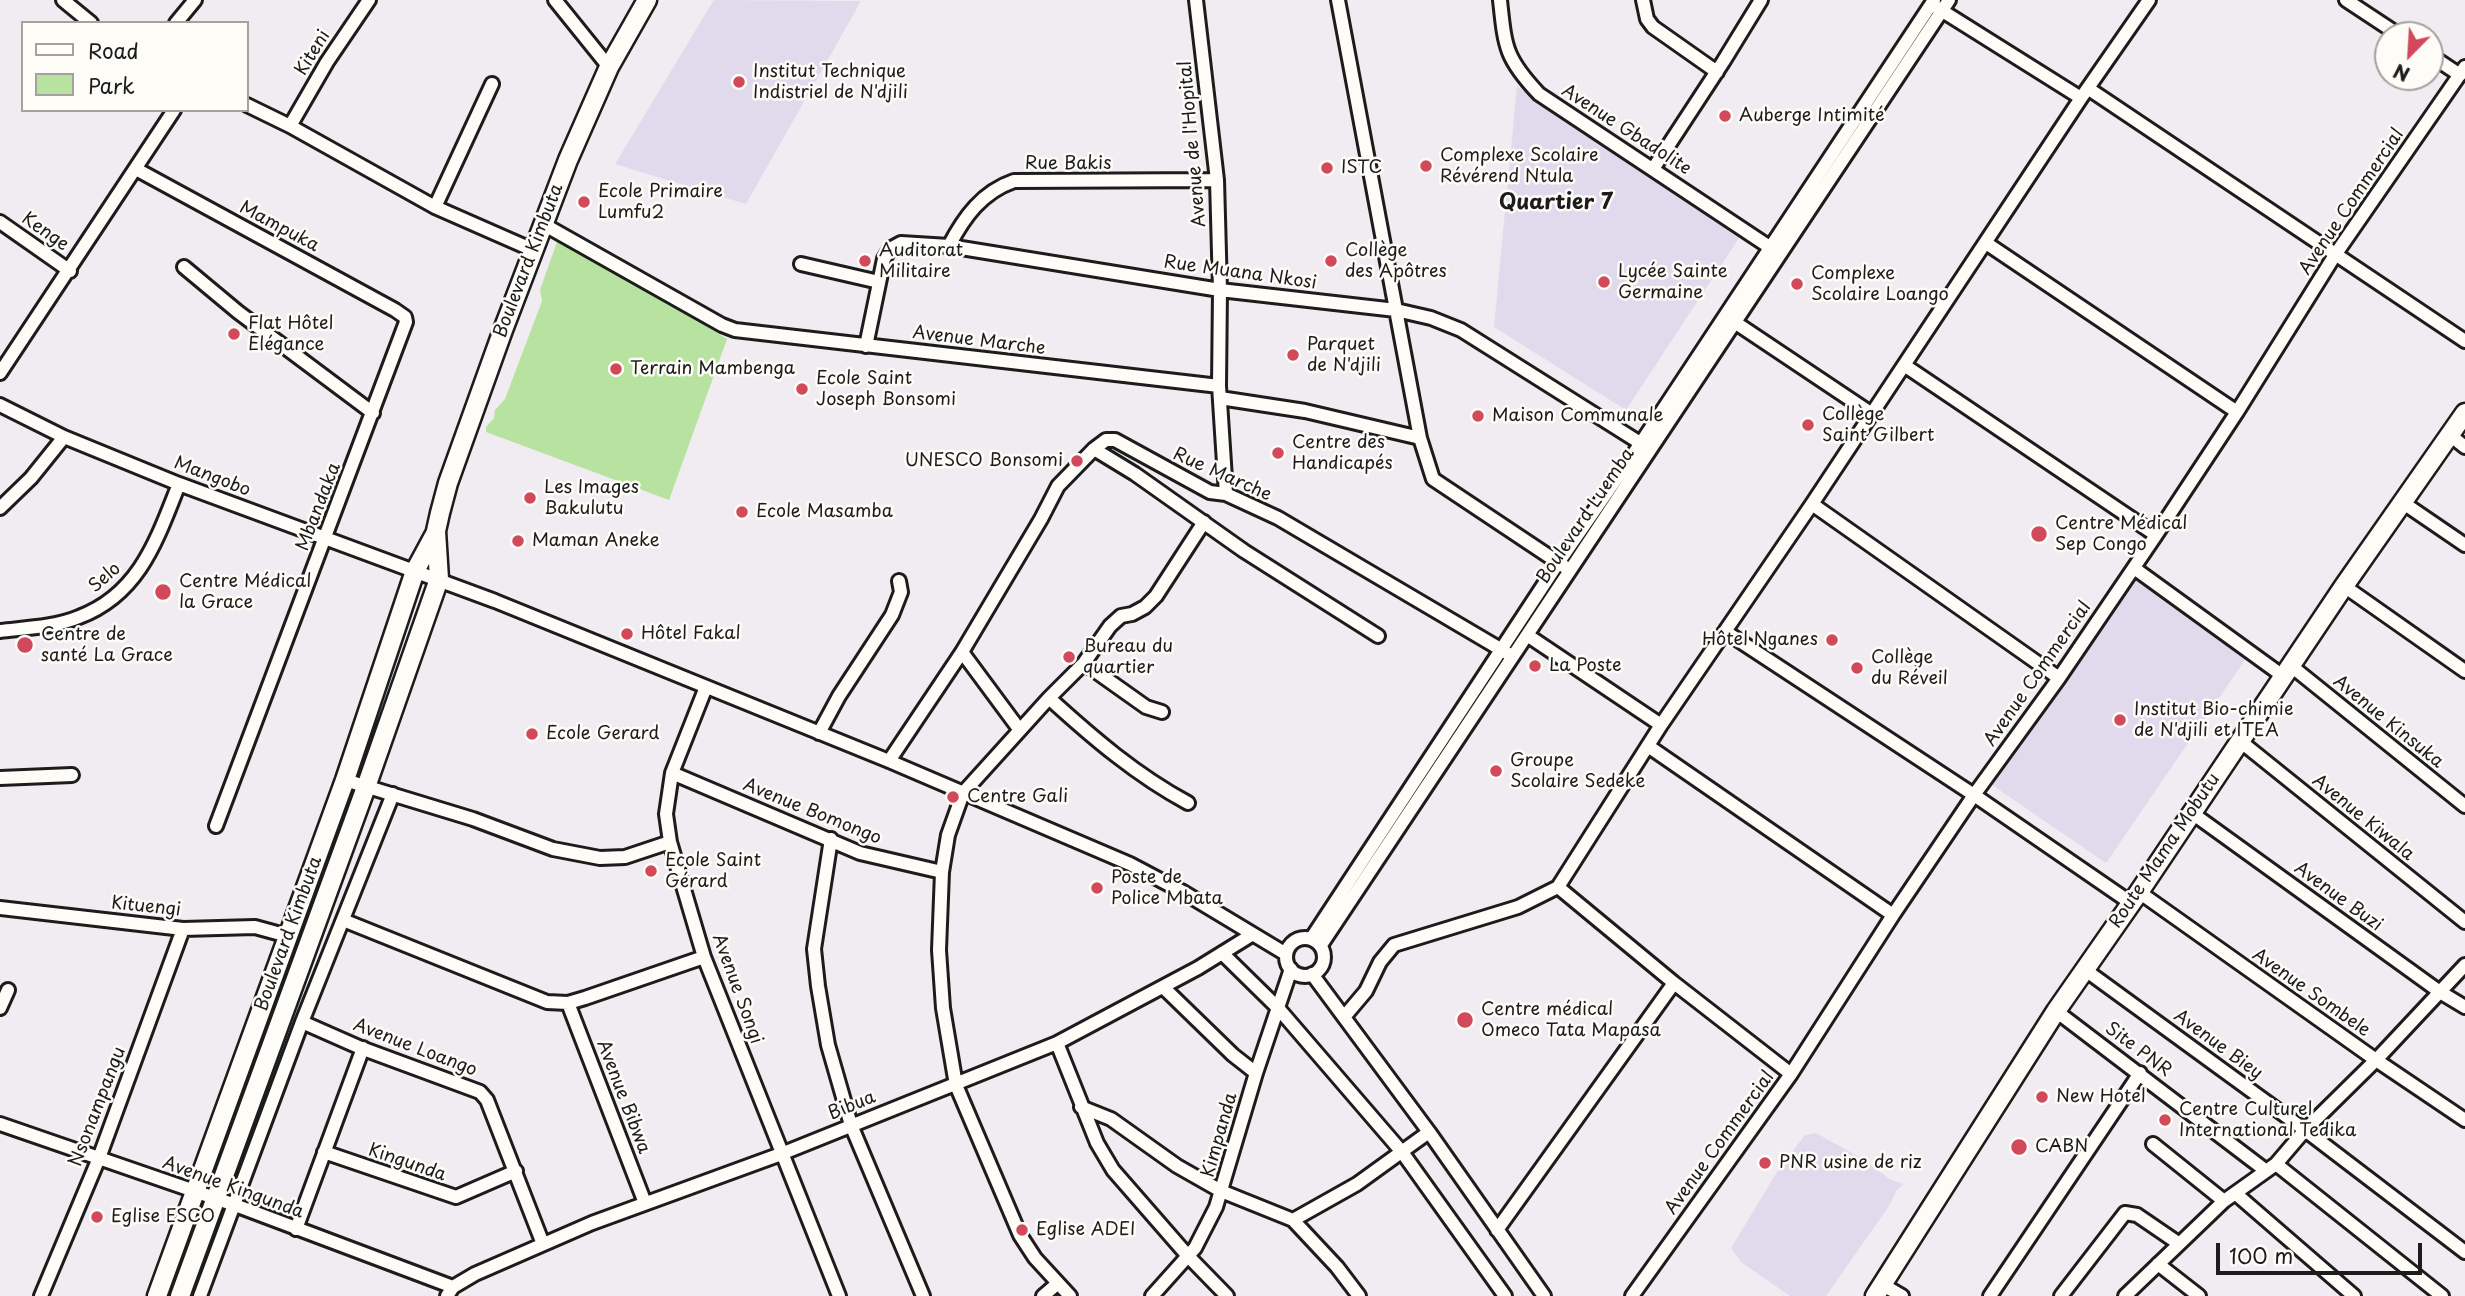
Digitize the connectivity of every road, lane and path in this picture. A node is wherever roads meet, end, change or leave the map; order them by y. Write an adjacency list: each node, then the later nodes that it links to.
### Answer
1 (63, 0): 14 (street)
2 (195, 0): 15 (street)
3 (369, 0): 25 (street, Kiteni)
4 (555, 0): 18 (street)
5 (647, 0): 18 (street, Boulevard Kimbuta)
6 (1196, 0): 28 (street, Avenue de l'Hopital)
7 (1338, 0): 42 (street)
8 (1500, 0): 27 (street, Avenue Gbadolite)
9 (1643, 0): 20 (street)
10 (1761, 0): 20 (street)
11 (2149, 0): 22 (street)
12 (2346, 0): 16 (street)
13 (1939, 4): 22 (street); 35 (street, Boulevard Luemba)
14 (89, 21)
15 (178, 21)
16 (2378, 21)
17 (2444, 62): 19 (street)
18 (609, 67): 31 (street, Boulevard Kimbuta)
19 (2462, 71): 36 (street, Avenue Commercial)
20 (1717, 72): 27 (street)
21 (492, 84): 29 (street)
22 (2085, 94): 32 (street); 36 (street)
23 (248, 105): 25 (street)
24 (173, 112): 26 (street)
25 (290, 126): 29 (street)
26 (136, 169): 39 (street); 43 (street, Mampuka)
27 (1653, 169): 35 (street, Avenue Gbadolite)
28 (1217, 180): 33 (street, Rue Bakis); 41 (street, Avenue de l'Hopital)
29 (435, 207): 34 (street)
30 (0, 222): 39 (street, Kenge)
31 (543, 225): 34 (street, Boulevard Kimbuta); 46 (street, Avenue Marche)
32 (1986, 243): 48 (street); 52 (street)
33 (949, 246): 40 (street, Rue Muana Nkosi); 41 (street, Rue Muana Nkosi)
34 (533, 250): 68 (street, Boulevard Kimbuta)
35 (1776, 251): 44 (street, Boulevard Luemba)
36 (2335, 255): 45 (street); 52 (street, Avenue Commercial)
37 (802, 264): 40 (street)
38 (184, 267): 53 (street)
39 (70, 271): 47 (street)
40 (879, 282): 46 (street, Rue Muana Nkosi)
41 (1220, 290): 42 (street, Rue Muana Nkosi); 50 (street, Avenue de l'Hopital)
42 (1396, 310): 58 (street); 59 (street, Rue Muana Nkosi)
43 (405, 317): 53 (street, Mbandaka)
44 (1731, 319): 54 (street); 59 (street, Boulevard Luemba)
45 (2465, 341)
46 (866, 346): 50 (street, Avenue Marche)
47 (4, 358): 49 (street)
48 (1905, 365): 54 (street); 69 (street)
49 (0, 373)
50 (1219, 392): 58 (street, Avenue Marche); 63 (street, Avenue de l'Hopital)
51 (0, 405): 57 (street, Mangobo)
52 (2237, 412): 69 (street, Avenue Commercial)
53 (373, 413): 70 (street, Mbandaka)
54 (1872, 414): 65 (street)
55 (2465, 414): 56 (street, Route Mama Mobutu)
56 (2449, 435): 60 (street); 64 (street, Route Mama Mobutu)
57 (64, 437): 62 (street, Mangobo); 66 (street)
58 (1420, 438): 72 (street)
59 (1646, 447): 72 (street, Boulevard Luemba)
60 (2465, 447)
61 (1094, 449): 63 (street, Rue Marche); 67 (street); 82 (street)
62 (179, 484): 70 (street, Mangobo); 78 (street, Selo)
63 (1226, 494): 83 (street, Rue Marche)
64 (2402, 502): 71 (street); 77 (street, Route Mama Mobutu)
65 (1812, 504): 79 (street); 87 (street)
66 (0, 508)
67 (1204, 522): 81 (street); 84 (street)
68 (436, 531): 74 (street, Boulevard Kimbuta); 75 (street)
69 (2156, 535): 73 (street, Avenue Commercial)
70 (326, 538): 74 (street, Mangobo); 108 (street, Mbandaka)
71 (2465, 545)
72 (1564, 567): 80 (street, Boulevard Luemba); 83 (street, Boulevard Luemba)
73 (2134, 568): 85 (street, Avenue Kinsuka); 87 (street, Avenue Commercial)
74 (415, 571): 75 (street, Mangobo); 100 (street, Boulevard Kimbuta)
75 (439, 579): 88 (street, Mangobo); 101 (street, Boulevard Kimbuta)
76 (899, 581): 93 (street)
77 (2344, 586): 85 (street, Route Mama Mobutu); 86 (street)
78 (0, 631)
79 (1726, 632): 91 (street); 104 (street, Avenue Sombele)
80 (1527, 635): 83 (street, Boulevard Luemba); 91 (street)
81 (1378, 636)
82 (962, 652): 92 (street); 96 (street)
83 (1507, 653): 121 (street, Boulevard Luemba)
84 (1084, 663): 89 (street); 90 (street)
85 (2287, 671): 94 (street, Route Mama Mobutu); 106 (street, Avenue Kinsuka)
86 (2465, 671)
87 (2059, 678): 104 (street, Avenue Commercial)
88 (706, 687): 93 (street, Mangobo); 97 (street, Avenue Songi)
89 (1049, 698): 92 (street); 105 (street)
90 (1162, 712)
91 (1661, 725): 95 (street)
92 (1019, 729): 102 (street)
93 (819, 733): 96 (street, Mangobo)
94 (2240, 741): 107 (street, Route Mama Mobutu); 117 (street, Avenue Kiwala)
95 (1648, 746): 112 (street); 115 (street)
96 (889, 761): 102 (street, Mangobo)
97 (672, 773): 109 (street, Avenue Bomongo); 110 (street, Avenue Songi)
98 (72, 775): 99 (street)
99 (0, 778)
100 (345, 780): 101 (street); 120 (street, Boulevard Kimbuta)
101 (366, 787): 103 (street); 163 (street, Boulevard Kimbuta)
102 (963, 793): 111 (street); 119 (street, Mangobo)
103 (393, 794): 110 (street); 116 (street)
104 (1974, 795): 113 (street, Avenue Sombele); 115 (street, Avenue Commercial)
105 (1188, 803)
106 (2465, 806)
107 (2192, 813): 113 (street, Route Mama Mobutu); 132 (street, Avenue Buzi)
108 (216, 826)
109 (831, 839): 111 (street, Avenue Bomongo); 150 (street)
110 (670, 842): 124 (street, Avenue Songi)
111 (942, 872): 146 (street)
112 (1558, 887): 129 (street); 138 (street)
113 (2135, 898): 127 (street, Route Mama Mobutu); 142 (street, Avenue Sombele)
114 (0, 908): 118 (street, Kituengi)
115 (1893, 915): 145 (street, Avenue Commercial)
116 (343, 920): 133 (street); 139 (street)
117 (2465, 922)
118 (183, 929): 120 (street, Kituengi); 157 (street, Nsonampangu)
119 (1253, 934): 122 (street, Bibua); 123 (street, Mangobo)
120 (288, 936): 161 (street, Boulevard Kimbuta)
121 (1316, 942): 123 (street); 128 (street)
122 (1222, 953): 130 (street, Bibua); 136 (street)
123 (1286, 954): 126 (street)
124 (704, 957): 133 (street); 156 (street, Avenue Songi)
125 (2465, 965): 132 (street)
126 (1291, 969): 128 (street); 136 (street, Kimpanda)
127 (2084, 969): 137 (street, Route Mama Mobutu); 151 (street, Avenue Biey)
128 (1312, 974): 138 (street)
129 (1674, 983): 145 (street); 168 (street)
130 (1163, 987): 140 (street, Bibua); 143 (street)
131 (8, 990): 134 (street)
132 (2440, 992): 135 (street, Avenue Buzi); 142 (street)
133 (568, 1003): 164 (street, Avenue Bibwa)
134 (0, 1007)
135 (2465, 1007)
136 (1278, 1008): 143 (street, Kimpanda); 155 (street)
137 (2056, 1011): 144 (street, Site PNR); 175 (street, Route Mama Mobutu)
138 (1343, 1017): 152 (street)
139 (302, 1021): 141 (street, Avenue Loango); 165 (street)
140 (1057, 1042): 146 (street, Bibua); 147 (street)
141 (363, 1048): 154 (street); 159 (street, Avenue Loango)
142 (2376, 1060): 148 (street, Avenue Sombele); 151 (street)
143 (1256, 1073): 160 (street, Kimpanda)
144 (2140, 1073): 158 (street, Site PNR); 192 (street)
145 (1791, 1074): 190 (street, Avenue Commercial)
146 (956, 1085): 150 (street, Bibua); 174 (street)
147 (1081, 1107): 160 (street); 172 (street)
148 (2465, 1121)
149 (0, 1124): 157 (street, Avenue Kingunda)
150 (851, 1125): 156 (street, Bibua); 182 (street)
151 (2305, 1129): 158 (street); 171 (street, Avenue Biey)
152 (1429, 1132): 155 (street); 168 (street)
153 (2153, 1144): 162 (street)
154 (324, 1152): 159 (street, Kingunda); 167 (street)
155 (1402, 1152): 166 (street); 188 (street)
156 (781, 1154): 164 (street, Bibua); 181 (street, Avenue Songi)
157 (99, 1158): 161 (street, Avenue Kingunda); 177 (street, Nsonampangu)
158 (2270, 1167): 162 (street); 197 (street, Site PNR)
159 (516, 1171): 170 (street, Avenue Loango)
160 (1221, 1191): 166 (street); 172 (street, Kimpanda)
161 (194, 1192): 163 (street, Avenue Kingunda); 178 (street, Boulevard Kimbuta)
162 (2229, 1197): 169 (street); 196 (street)
163 (216, 1198): 165 (street, Avenue Kingunda); 179 (street, Boulevard Kimbuta)
164 (645, 1203): 170 (street, Bibua)
165 (235, 1205): 167 (street, Avenue Kingunda); 180 (street)
166 (1293, 1220): 187 (street)
167 (296, 1229): 176 (street, Avenue Kingunda)
168 (1497, 1230): 189 (street)
169 (2178, 1243): 173 (street); 193 (street)
170 (542, 1244): 176 (street, Bibua)
171 (2465, 1252)
172 (1188, 1256): 185 (street, Kimpanda); 186 (street)
173 (2158, 1264): 194 (street); 195 (street)
174 (1057, 1284): 183 (street); 184 (street)
175 (1879, 1290): 191 (street)
176 (450, 1292)
177 (41, 1296)
178 (157, 1296)
179 (180, 1296)
180 (200, 1296)
181 (839, 1296)
182 (923, 1296)
183 (1043, 1296)
184 (1070, 1296)
185 (1152, 1296)
186 (1227, 1296)
187 (1359, 1296)
188 (1505, 1296)
189 (1544, 1296)
190 (1632, 1296)
191 (1902, 1296)
192 (1990, 1296)
193 (2061, 1296)
194 (2125, 1296)
195 (2199, 1296)
196 (2354, 1296)
197 (2442, 1296)

